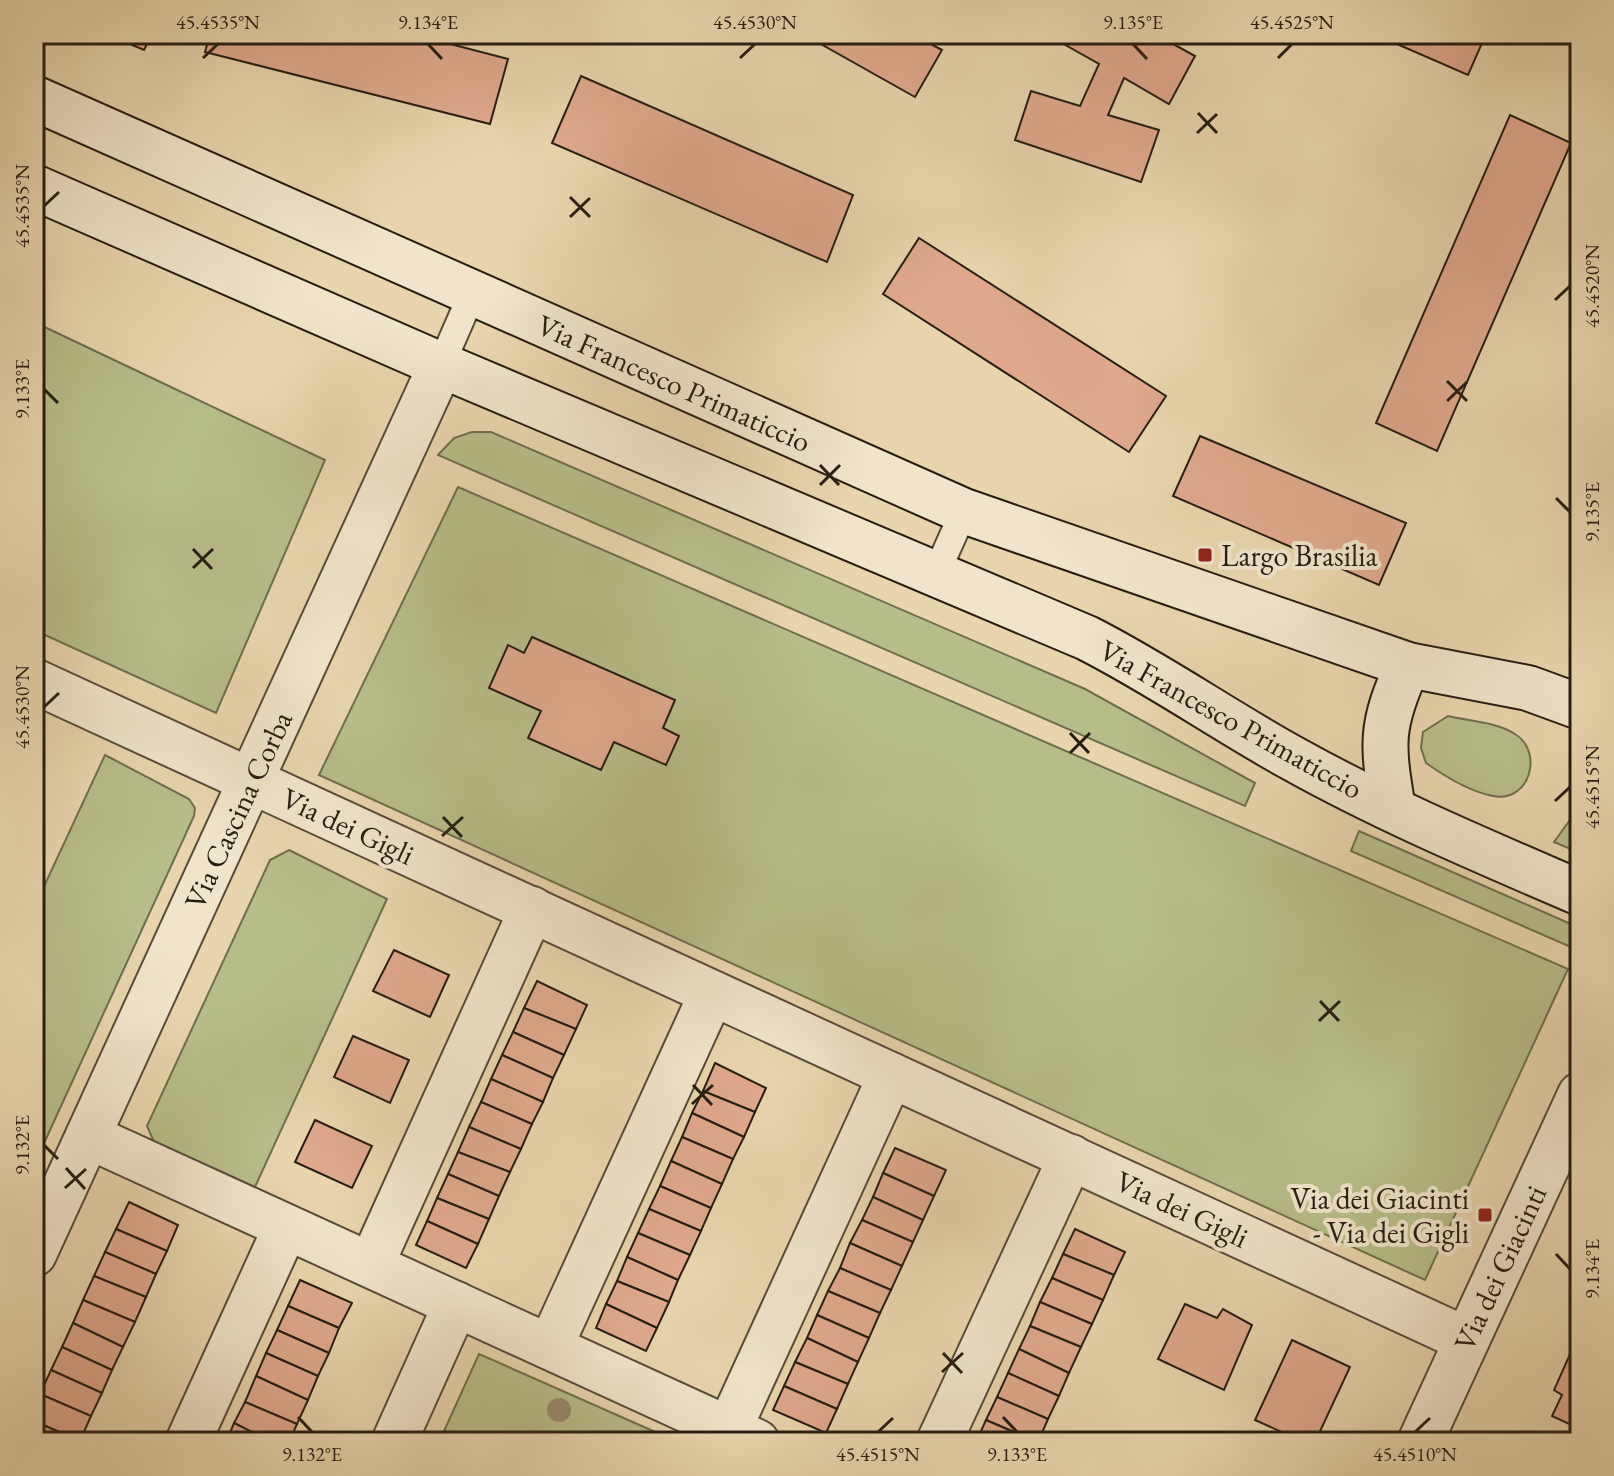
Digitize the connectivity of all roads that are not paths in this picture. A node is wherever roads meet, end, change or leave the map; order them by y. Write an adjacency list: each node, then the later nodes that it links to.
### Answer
1 (34, 98): 3 (street, Via Francesco Primaticcio)
2 (34, 187): 4 (street, Via Francesco Primaticcio)
3 (472, 294): 4 (lane); 5 (street, Via Francesco Primaticcio)
4 (441, 365): 6 (street, Via Francesco Primaticcio); 10 (street, Via Cascina Corba)
5 (964, 511): 6 (lane); 7 (street, Via Francesco Primaticcio)
6 (935, 576): 11 (street, Via Francesco Primaticcio)
7 (1408, 665): 9 (street); 11 (street)
8 (34, 681): 10 (street, Via dei Gigli)
9 (1580, 707)
10 (251, 780): 13 (street, Via dei Gigli); 17 (street, Via Cascina Corba)
11 (1393, 809): 12 (street)
12 (1580, 893)
13 (532, 909): 14 (street, Via dei Gigli); 21 (street)
14 (712, 993): 15 (street, Via dei Gigli); 24 (street)
15 (891, 1075): 18 (street, Via dei Gigli); 25 (street)
16 (1580, 1095): 23 (street, Via dei Giacinti)
17 (88, 1136): 19 (street); 20 (street, Via Cascina Corba)
18 (1071, 1157): 23 (street, Via dei Gigli); 28 (street)
19 (286, 1227): 21 (street); 26 (street)
20 (34, 1254)
21 (371, 1265): 22 (street)
22 (456, 1304): 24 (street); 27 (street)
23 (1467, 1340): 29 (street, Via dei Giacinti)
24 (550, 1347): 25 (street)
25 (743, 1436)
26 (188, 1442)
27 (394, 1442)
28 (939, 1442)
29 (1420, 1442)

